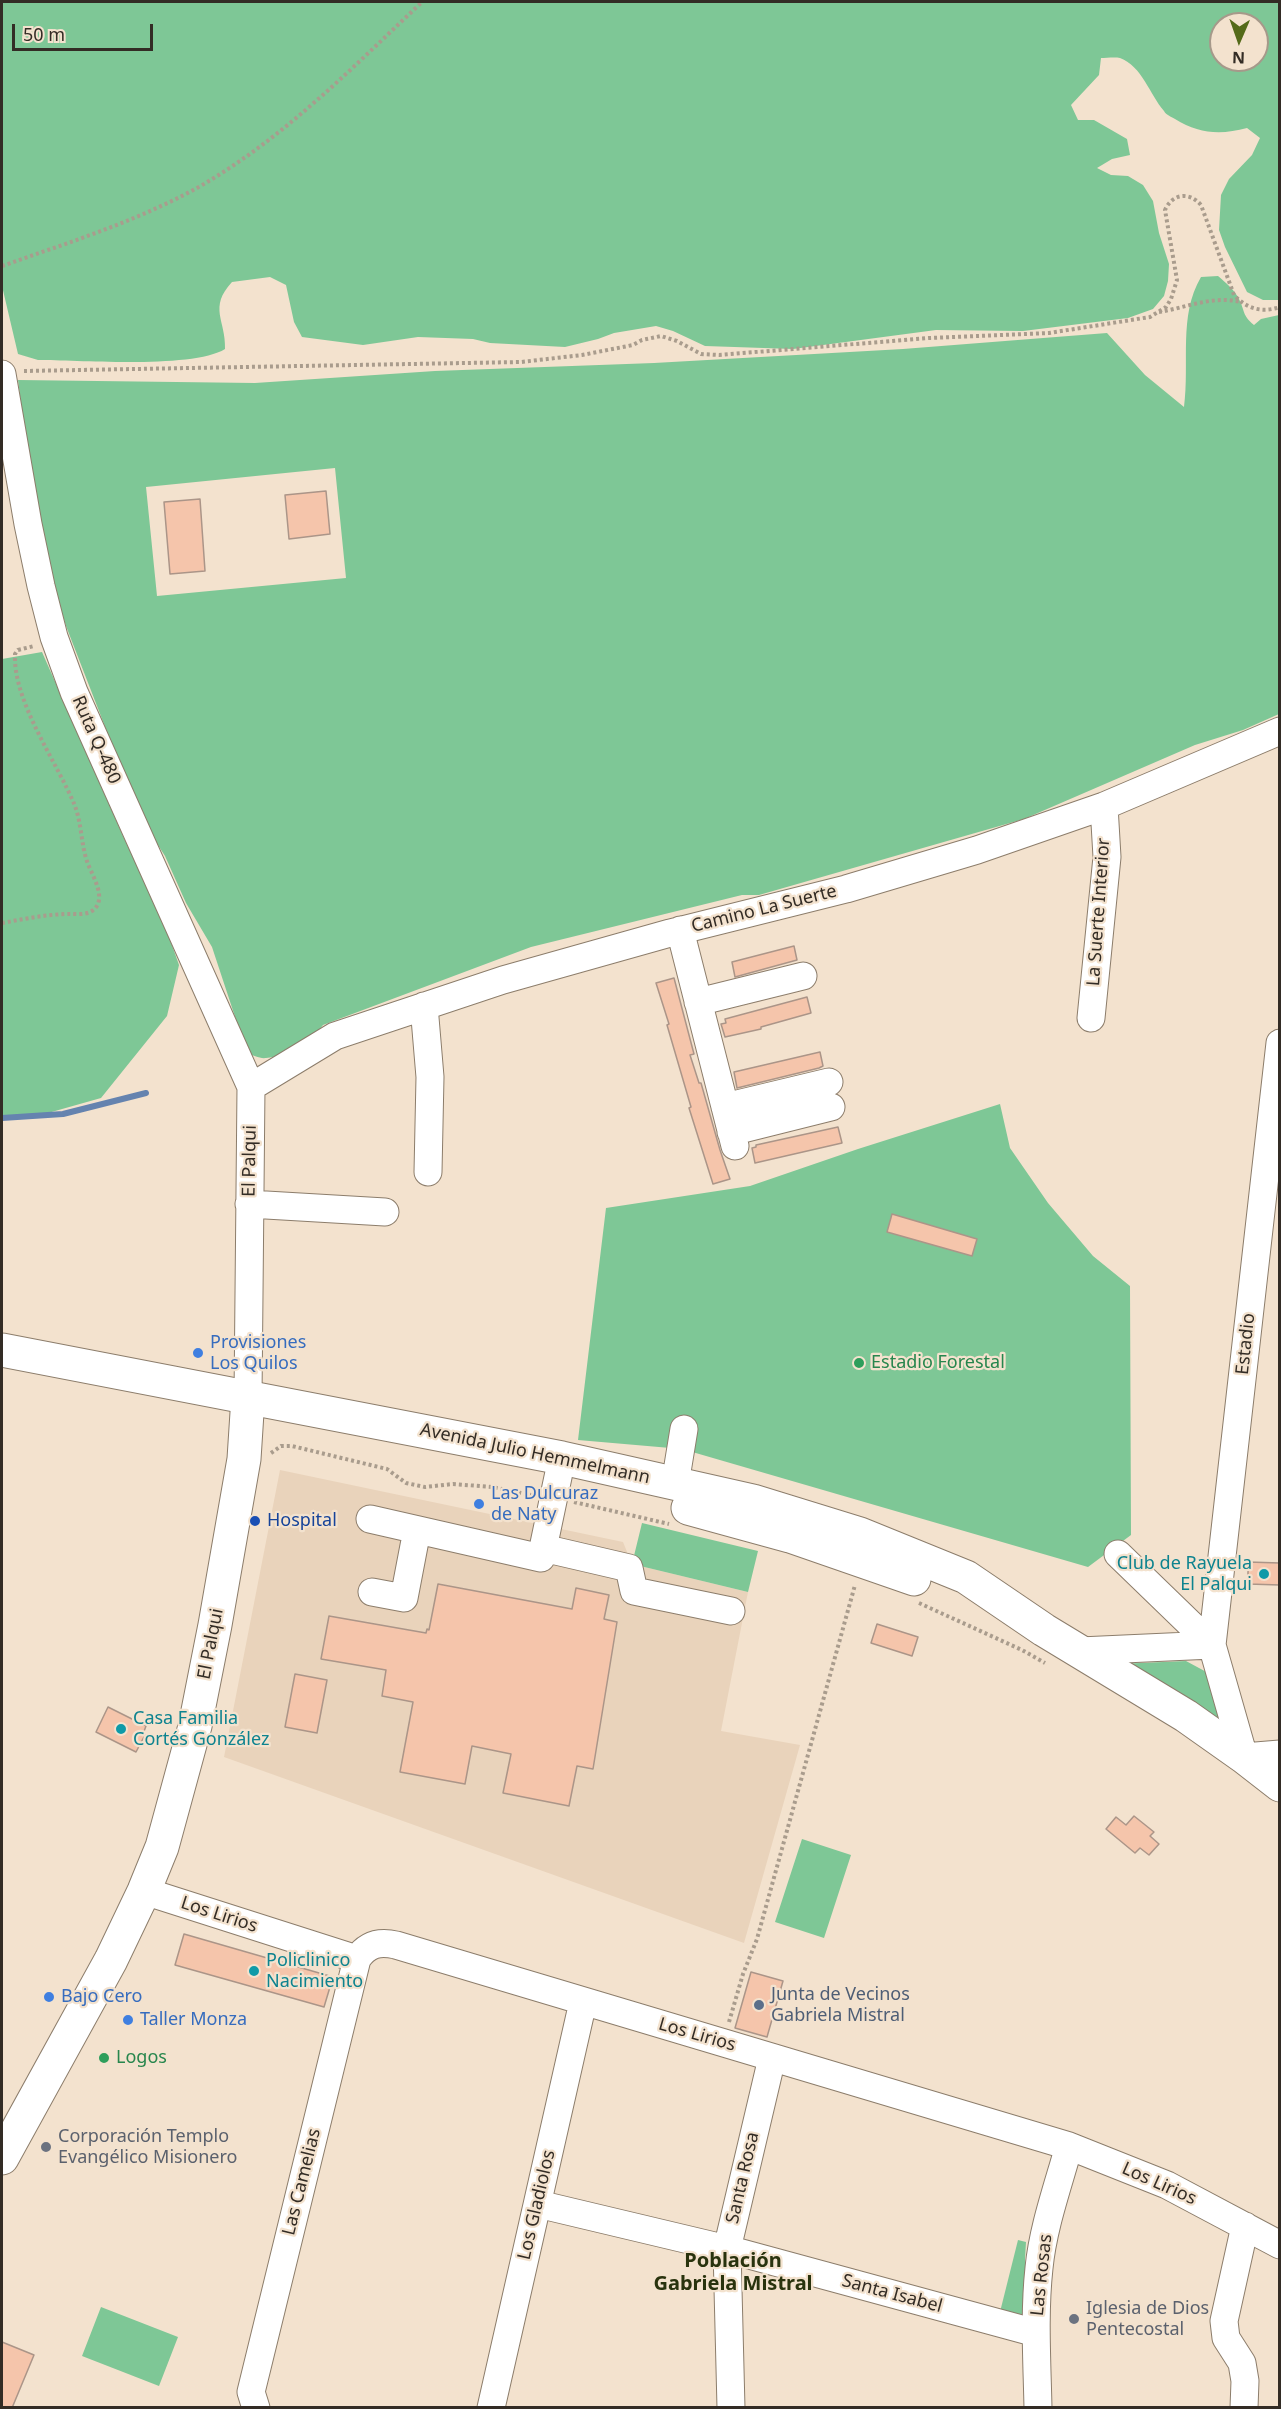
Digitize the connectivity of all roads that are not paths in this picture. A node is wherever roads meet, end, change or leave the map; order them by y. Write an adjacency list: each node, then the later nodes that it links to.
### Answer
1 (13, 372): 10 (street, Ruta Q-480)
2 (1280, 731): 3 (street, Camino La Suerte)
3 (1104, 806): 4 (street, Camino La Suerte); 8 (street, La Suerte Interior)
4 (680, 930): 6 (street); 7 (street, Camino La Suerte)
5 (802, 976): 6 (street)
6 (698, 1002): 11 (street)
7 (424, 1006): 10 (street, Camino La Suerte); 12 (street)
8 (1091, 1018)
9 (1280, 1043): 28 (street, Estadio)
10 (251, 1087): 13 (street, El Palqui)
11 (830, 1095)
12 (428, 1172)
13 (249, 1204): 14 (street); 17 (street, El Palqui)
14 (385, 1212)
15 (2, 1350): 17 (main road, Avenida Julio Hemmelmann)
16 (2, 1369): 17 (main road, Avenida Julio Hemmelmann)
17 (247, 1408): 19 (main road, Avenida Julio Hemmelmann); 33 (main road, El Palqui)
18 (684, 1429): 20 (street)
19 (557, 1479): 20 (main road, Avenida Julio Hemmelmann); 23 (street); 27 (main road, Avenida Julio Hemmelmann)
20 (675, 1484): 27 (main road, Avenida Julio Hemmelmann)
21 (370, 1520): 22 (street)
22 (417, 1530): 23 (street); 25 (street)
23 (543, 1548): 26 (street)
24 (1118, 1554): 28 (street)
25 (372, 1592)
26 (731, 1611)
27 (1044, 1630): 29 (main road, Avenida Julio Hemmelmann)
28 (1212, 1645): 29 (street); 31 (street, Estadio)
29 (1067, 1659): 31 (main road, Avenida Julio Hemmelmann)
30 (1280, 1754): 31 (street)
31 (1244, 1756): 32 (main road, Avenida Julio Hemmelmann)
32 (1280, 1785)
33 (144, 1892): 34 (street, Los Lirios); 38 (main road, El Palqui)
34 (357, 1959): 35 (street, Los Lirios); 44 (street, Las Camelias)
35 (583, 2002): 36 (street, Los Lirios); 39 (street, Los Gladiolos)
36 (772, 2058): 37 (street, Los Lirios); 42 (street, Santa Rosa)
37 (1069, 2146): 40 (street, Los Lirios); 43 (street, Las Rosas)
38 (2, 2158)
39 (538, 2204): 42 (street, Santa Isabel); 45 (street, Los Gladiolos)
40 (1245, 2226): 41 (street, Los Lirios); 48 (street)
41 (1280, 2245)
42 (727, 2249): 43 (street, Santa Isabel); 46 (street, Santa Rosa)
43 (1036, 2333): 47 (street, Las Rosas)
44 (255, 2407)
45 (491, 2408)
46 (731, 2408)
47 (1038, 2408)
48 (1244, 2408)

